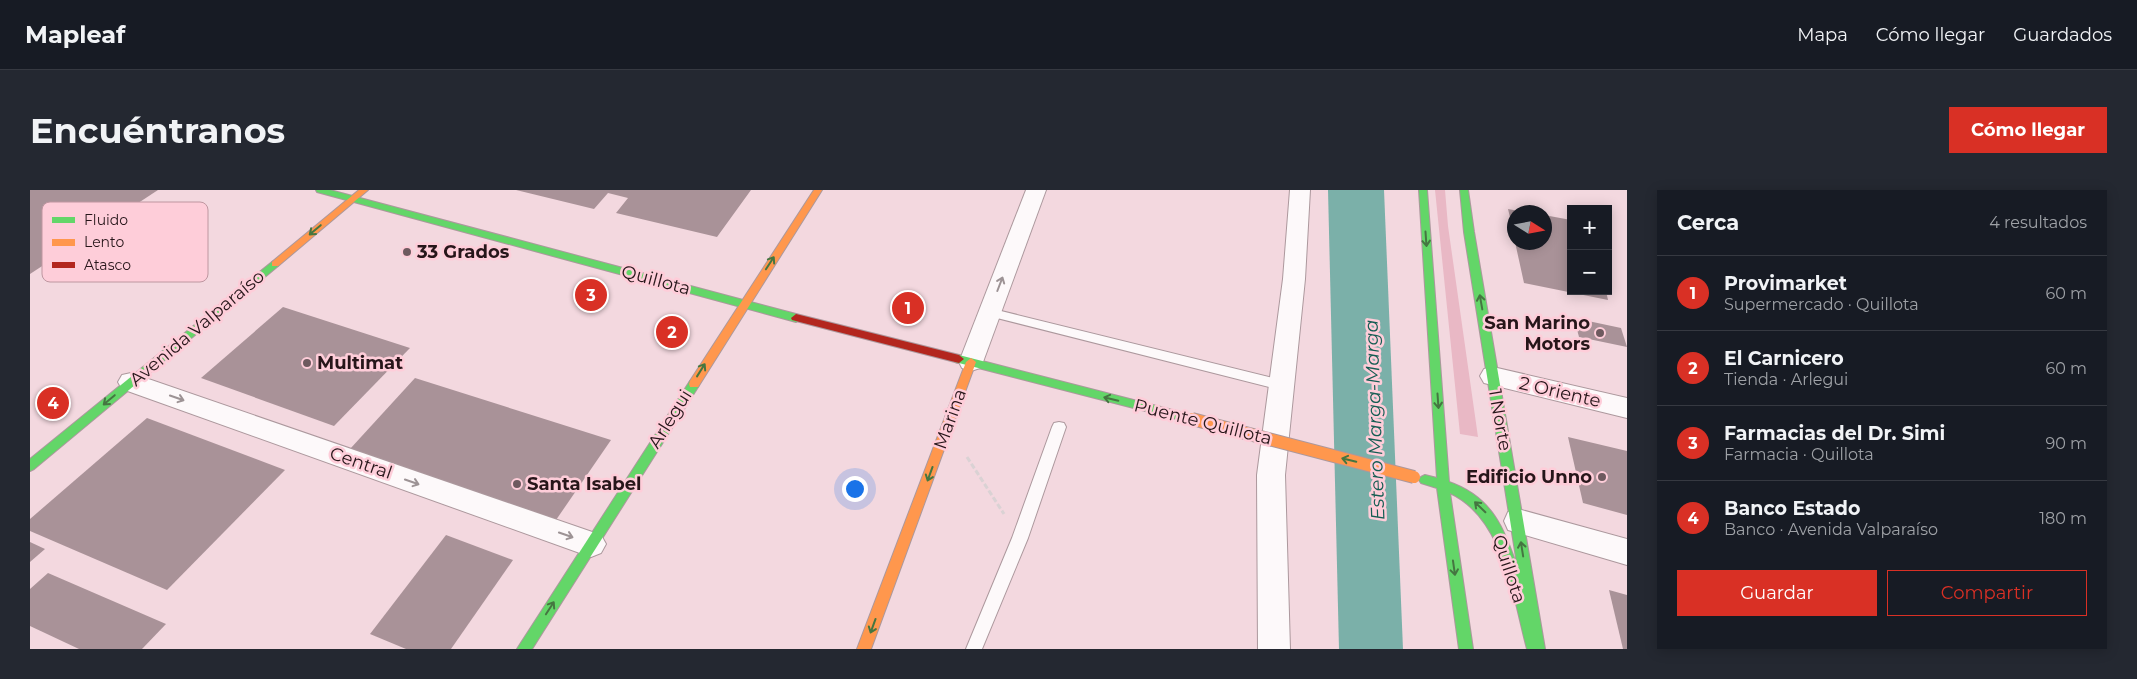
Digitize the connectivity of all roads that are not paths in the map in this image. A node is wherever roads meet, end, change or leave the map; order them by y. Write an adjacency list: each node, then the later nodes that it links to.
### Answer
1 (320, 190): 8 (main road, Quillota)
2 (364, 190): 8 (main road, Avenida Valparaíso)
3 (818, 190): 9 (main road, Arlegui, one-way to 3)
4 (1036, 190): 10 (street, Marina, one-way to 4)
5 (1300, 190): 14 (street)
6 (1423, 190): 19 (main road, one-way to 19)
7 (1464, 190): 12 (main road, 1 Norte, one-way to 7)
8 (353, 199): 9 (main road, Quillota); 13 (main road, Avenida Valparaíso, one-way to 13)
9 (743, 304): 11 (main road, Quillota); 21 (main road, Arlegui, one-way to 9)
10 (988, 312): 11 (street, Marina); 14 (lane)
11 (982, 365): 18 (main road, Puente Quillota, one-way to 11, bridge); 24 (main road, Marina, one-way to 24)
12 (1493, 376): 15 (street, 2 Oriente); 20 (main road, 1 Norte)
13 (130, 382): 17 (main road, Avenida Valparaíso, one-way to 17); 21 (street, Central, one-way to 21)
14 (1281, 385): 26 (street)
15 (1627, 408)
16 (1059, 427): 25 (lane)
17 (30, 466)
18 (1414, 476): 19 (main road, Quillota)
19 (1443, 485): 27 (main road, one-way to 27); 28 (main road, Quillota, one-way to 19)
20 (1518, 521): 22 (street); 28 (main road, 1 Norte, one-way to 20)
21 (591, 544): 23 (main road, Arlegui, one-way to 21)
22 (1627, 552)
23 (524, 649)
24 (864, 649)
25 (974, 649)
26 (1274, 649)
27 (1466, 649)
28 (1536, 649)

